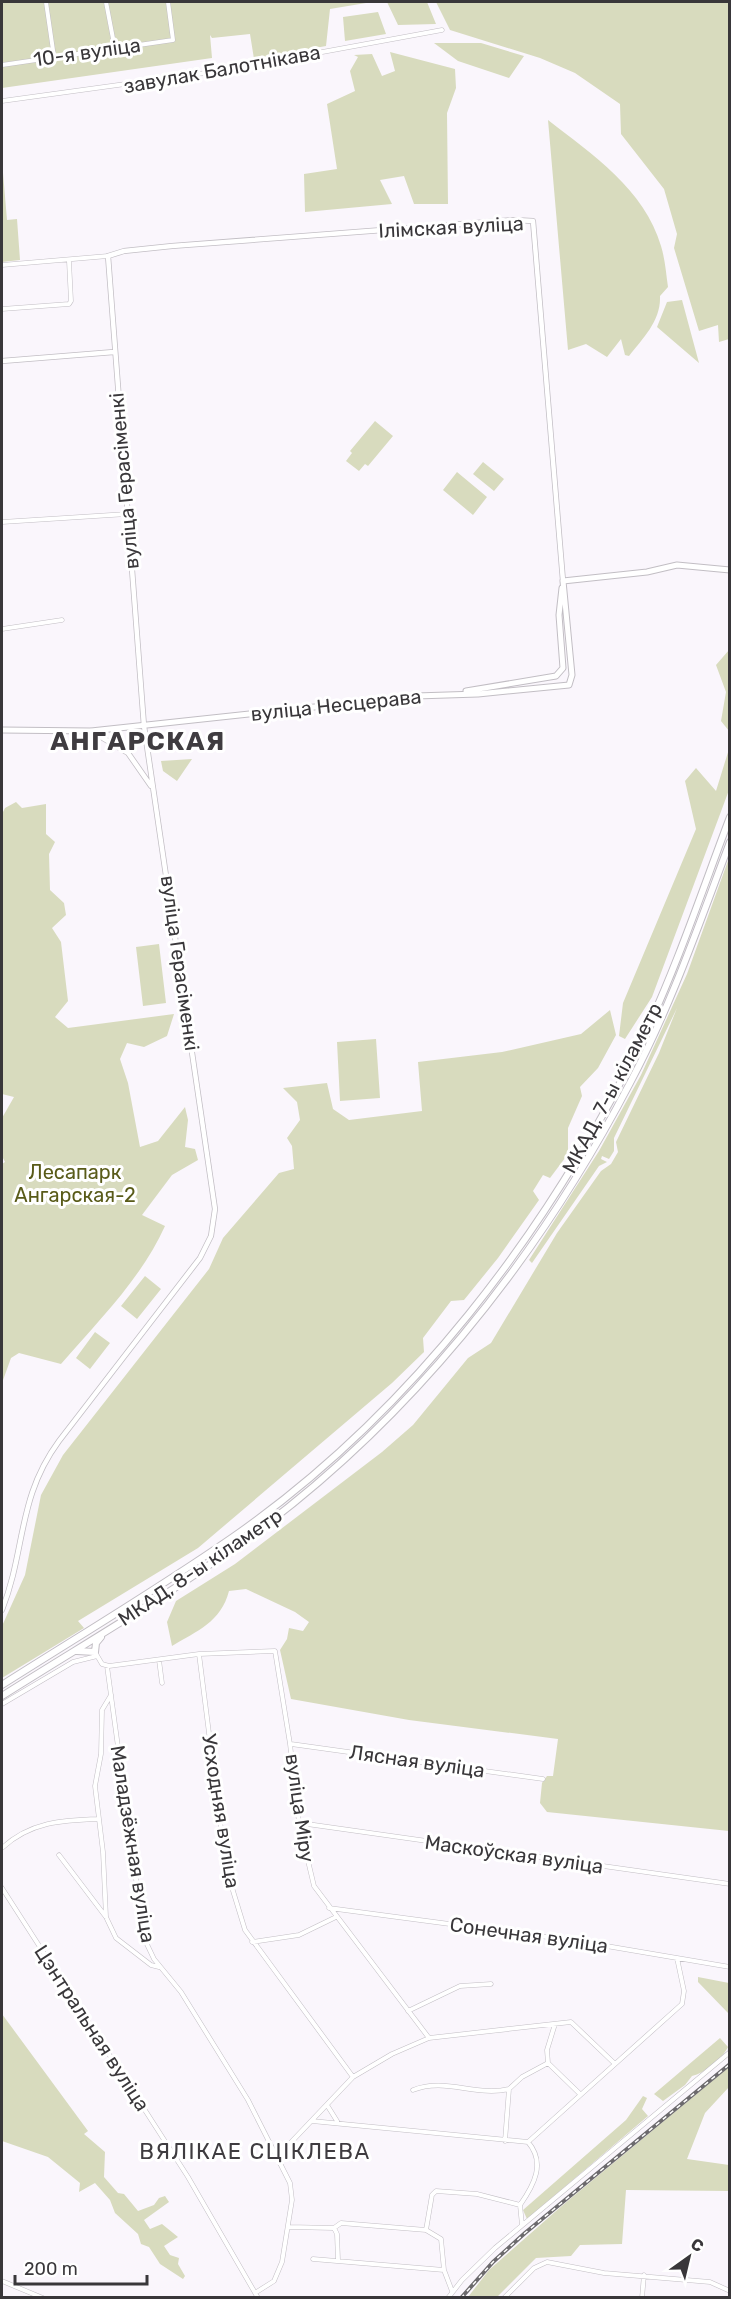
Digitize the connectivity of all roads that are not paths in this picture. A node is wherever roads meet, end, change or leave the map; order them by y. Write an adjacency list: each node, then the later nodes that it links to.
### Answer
1 (46, 2): 6 (street)
2 (106, 2): 5 (street)
3 (168, 2): 5 (street, 10-я вуліца)
4 (442, 30): 8 (street, завулак Балотнікава)
5 (115, 49): 6 (street, 10-я вуліца)
6 (54, 57): 7 (street, 10-я вуліца)
7 (2, 64)
8 (2, 101)
9 (108, 256): 10 (street, Ілімская вуліца); 13 (street, вуліца Герасіменкі); 18 (street, Ілімская вуліца)
10 (69, 261): 11 (street, Ілімская вуліца); 12 (street)
11 (2, 265)
12 (2, 309)
13 (114, 352): 14 (street); 15 (street, вуліца Герасіменкі)
14 (2, 361)
15 (127, 514): 16 (street); 28 (street, вуліца Герасіменкі)
16 (2, 522)
17 (729, 570): 18 (main road)
18 (563, 584): 20 (main road, Ілімская вуліца); 21 (main road)
19 (62, 620): 22 (street)
20 (568, 626): 21 (main road); 25 (main road, Ілімская вуліца)
21 (560, 627): 23 (main road)
22 (2, 629)
23 (556, 676): 24 (main road); 25 (main road)
24 (510, 682): 26 (main road); 27 (main road)
25 (556, 686): 26 (main road)
26 (510, 691): 27 (main road)
27 (456, 694): 28 (main road, вуліца Несцерава)
28 (144, 726): 30 (main road, вуліца Несцерава); 31 (street, вуліца Герасіменкі)
29 (2, 730): 30 (main road, вуліца Несцерава)
30 (91, 731): 31 (street)
31 (154, 791): 36 (street, вуліца Герасіменкі)
32 (729, 817): 34 (highway, МКАД, 7-ы кіламетр)
33 (729, 842): 35 (highway, МКАД, 7-ы кіламетр)
34 (475, 1308): 44 (highway, МКАД, 8-ы кіламетр)
35 (482, 1313): 37 (highway, МКАД, 8-ы кіламетр)
36 (2, 1610)
37 (116, 1625): 38 (highway, МКАД, 8-ы кіламетр); 39 (highway)
38 (74, 1651): 39 (highway); 46 (highway, МКАД, 8-ы кіламетр)
39 (96, 1654): 42 (street); 47 (street)
40 (199, 1654): 41 (street); 48 (street, вуліца Міру); 59 (street, Усходняя вуліца)
41 (159, 1660): 42 (street); 43 (street)
42 (107, 1666): 45 (street, Маладзёжная вуліца)
43 (162, 1683)
44 (2, 1685)
45 (111, 1694): 50 (street); 61 (street, Маладзёжная вуліца)
46 (2, 1696)
47 (2, 1704)
48 (291, 1744): 49 (street, Лясная вуліца); 51 (street, вуліца Міру)
49 (543, 1779)
50 (99, 1819): 52 (street); 57 (street)
51 (299, 1823): 54 (street, Маскоўская вуліца); 56 (street, вуліца Міру)
52 (2, 1848)
53 (59, 1855): 57 (street)
54 (729, 1884)
55 (2, 1888): 92 (street, Цэнтральная вуліца)
56 (328, 1908): 58 (street, вуліца Міру); 60 (street, Сонечная вуліца)
57 (106, 1917): 61 (street)
58 (336, 1917): 59 (street); 64 (street, вуліца Міру)
59 (252, 1942): 70 (street, Усходняя вуліца)
60 (677, 1958): 62 (street, Сонечная вуліца); 69 (street)
61 (159, 1967): 79 (street, Маладзёжная вуліца)
62 (729, 1967)
63 (491, 1984): 64 (street)
64 (408, 2011): 66 (street, вуліца Міру)
65 (555, 2024): 66 (street); 68 (street); 69 (street)
66 (429, 2038): 70 (street)
67 (729, 2052): 81 (street)
68 (548, 2063): 71 (street); 73 (street)
69 (614, 2063): 73 (street)
70 (353, 2077): 74 (street)
71 (508, 2089): 72 (street); 77 (street)
72 (413, 2090)
73 (580, 2094): 78 (street)
74 (327, 2105): 75 (street); 76 (street)
75 (312, 2121): 76 (street); 79 (street)
76 (337, 2122): 77 (street)
77 (505, 2141): 78 (street)
78 (528, 2142): 80 (street)
79 (278, 2156): 82 (street, Маладзёжная вуліца)
80 (520, 2205): 81 (street); 84 (street)
81 (522, 2225): 91 (street)
82 (289, 2227): 83 (street); 92 (street, Маладзёжная вуліца)
83 (334, 2228): 84 (street); 86 (street)
84 (426, 2230): 87 (street)
85 (313, 2259): 86 (street)
86 (338, 2260): 87 (street)
87 (444, 2270): 91 (street)
88 (644, 2275): 90 (street); 96 (street); 97 (street)
89 (2, 2281): 93 (street)
90 (729, 2290)
91 (453, 2291): 95 (street)
92 (255, 2293): 94 (street, Цэнтральная вуліца)
93 (44, 2298)
94 (258, 2298)
95 (448, 2298)
96 (504, 2298)
97 (642, 2298)

